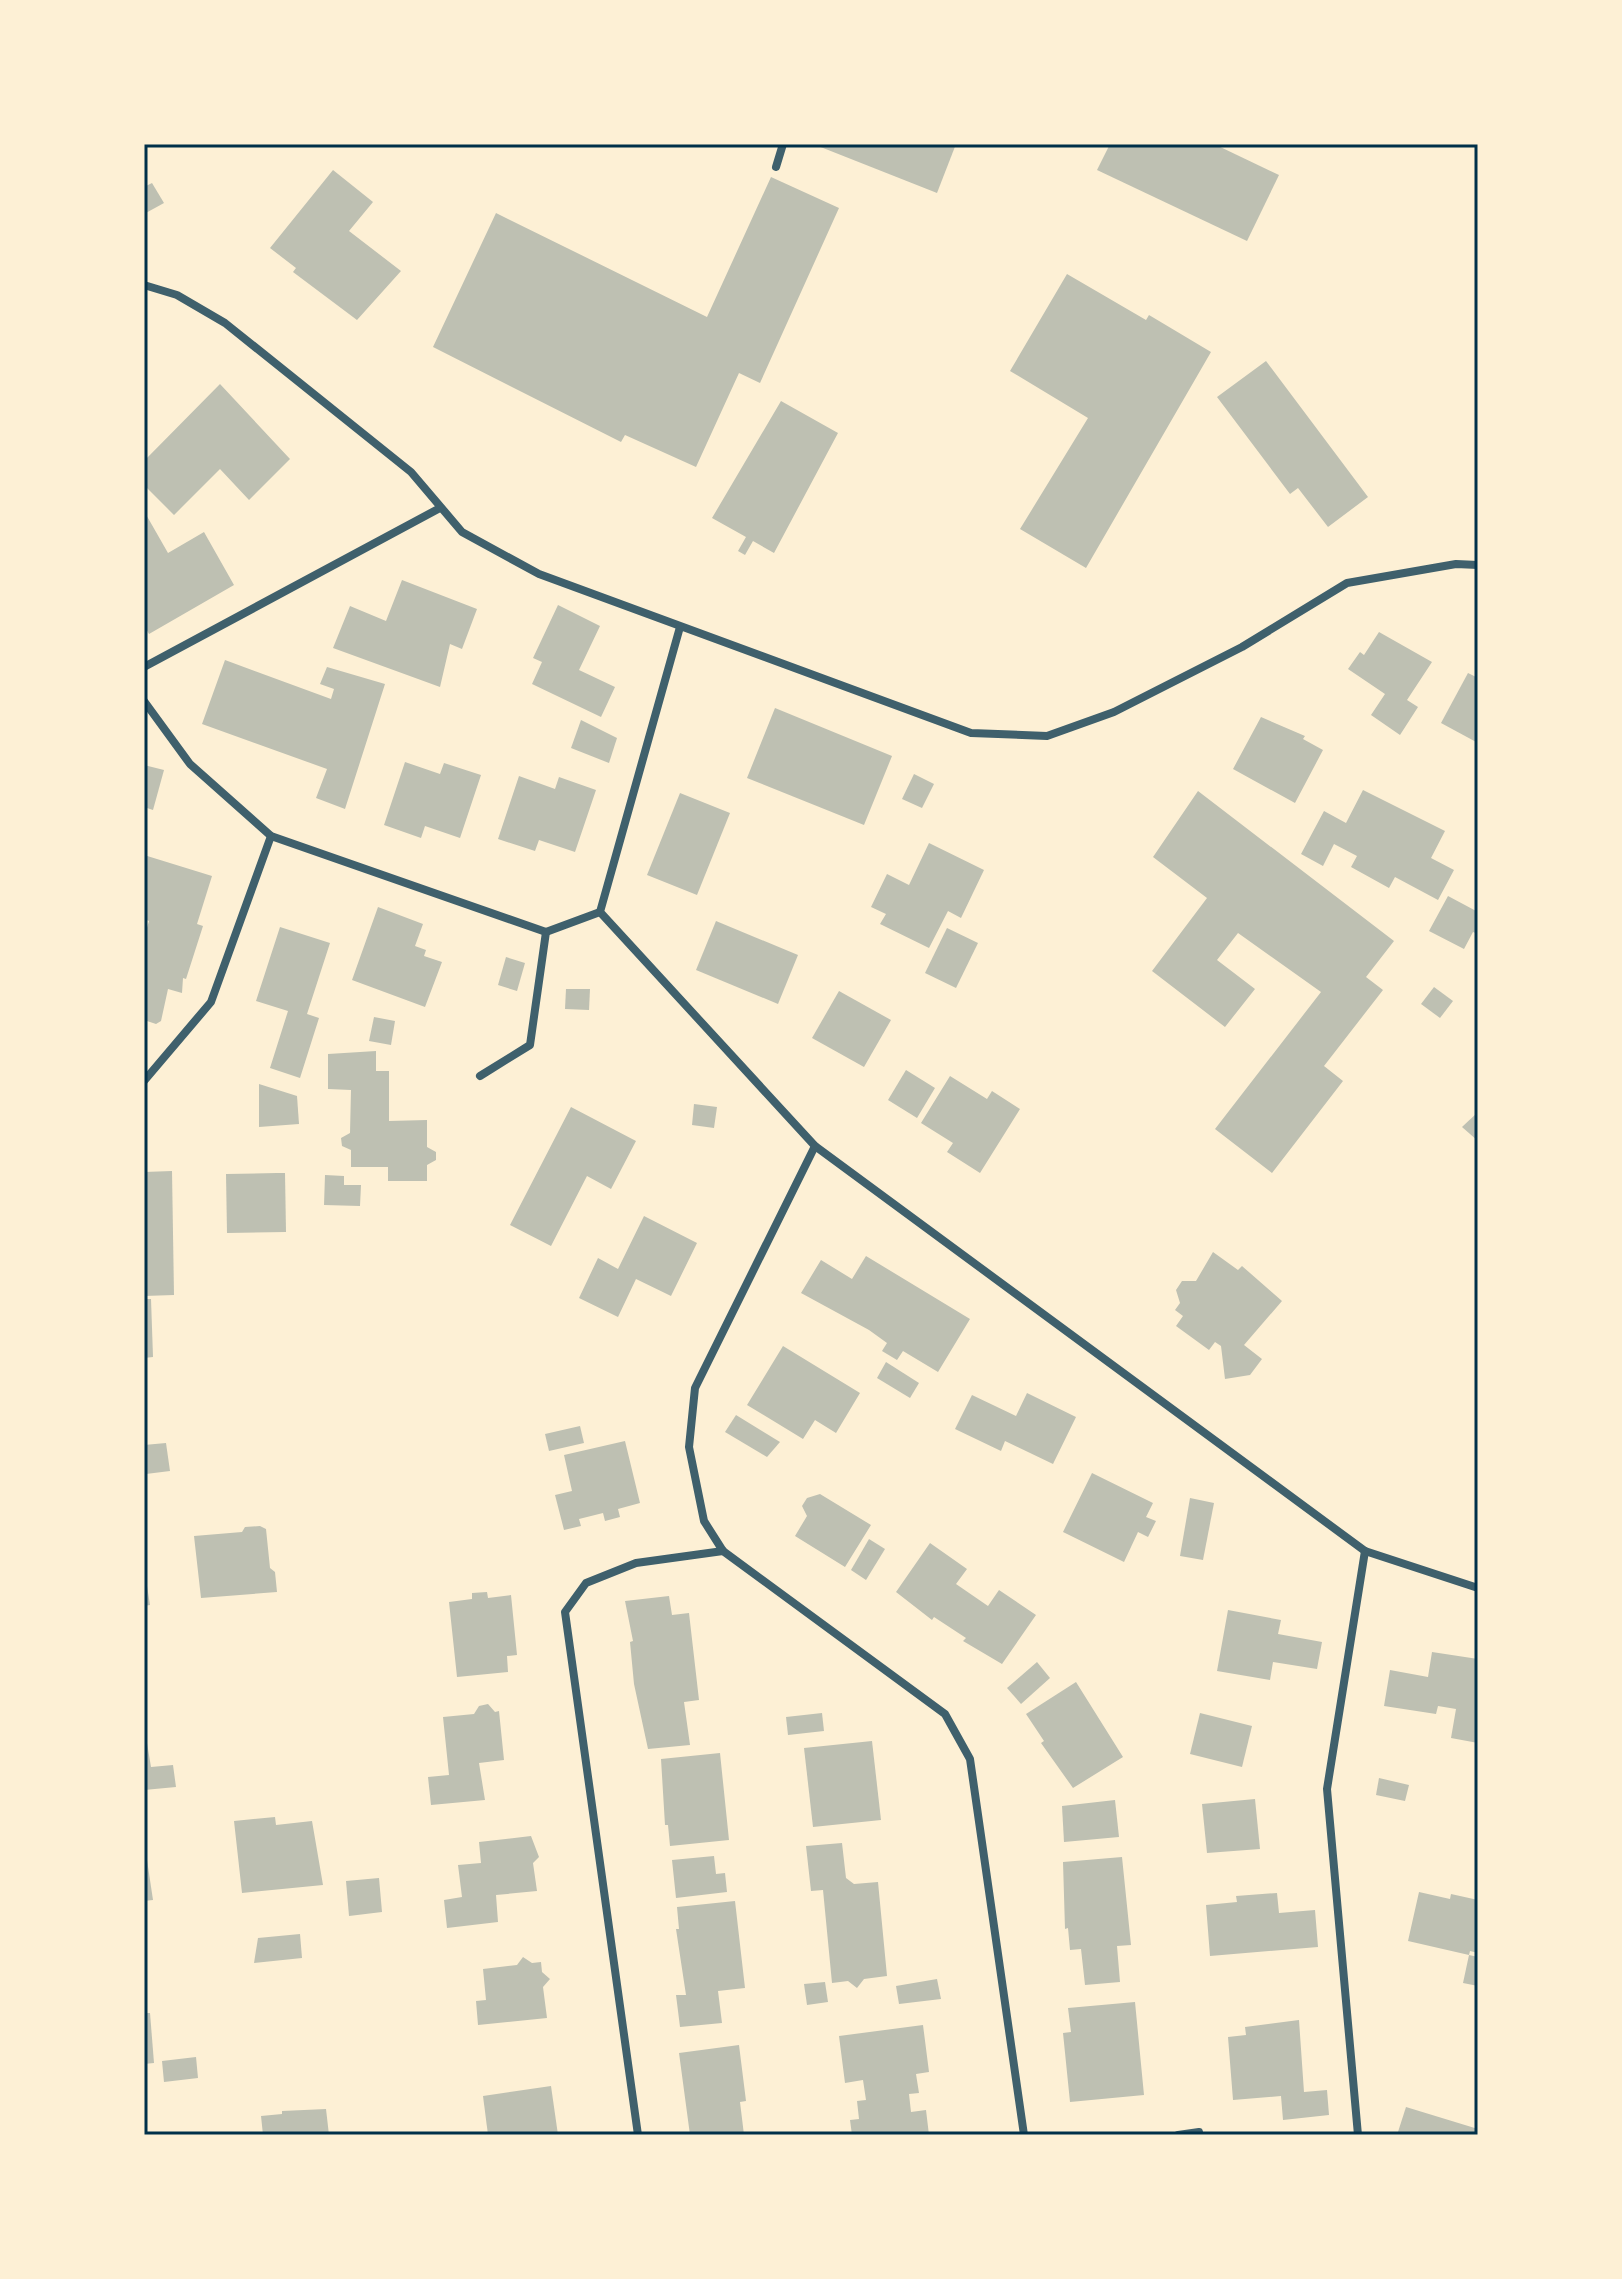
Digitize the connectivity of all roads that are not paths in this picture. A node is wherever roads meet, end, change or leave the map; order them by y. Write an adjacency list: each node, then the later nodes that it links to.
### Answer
1 (783, 144): 2 (street)
2 (776, 167)
3 (144, 285): 4 (street)
4 (440, 508): 6 (street); 7 (street)
5 (1478, 565): 6 (street)
6 (680, 627): 10 (street)
7 (144, 667)
8 (144, 701): 9 (street)
9 (271, 836): 11 (street); 12 (street)
10 (600, 912): 11 (street); 15 (street)
11 (546, 932): 13 (street)
12 (148, 1071): 14 (street)
13 (480, 1076)
14 (144, 1081)
15 (815, 1146): 16 (street); 17 (street)
16 (723, 1551): 20 (street); 21 (street)
17 (1365, 1551): 18 (street); 23 (street)
18 (1478, 1588)
19 (1199, 2132): 22 (street)
20 (638, 2135)
21 (1024, 2135)
22 (1178, 2135)
23 (1358, 2135)

